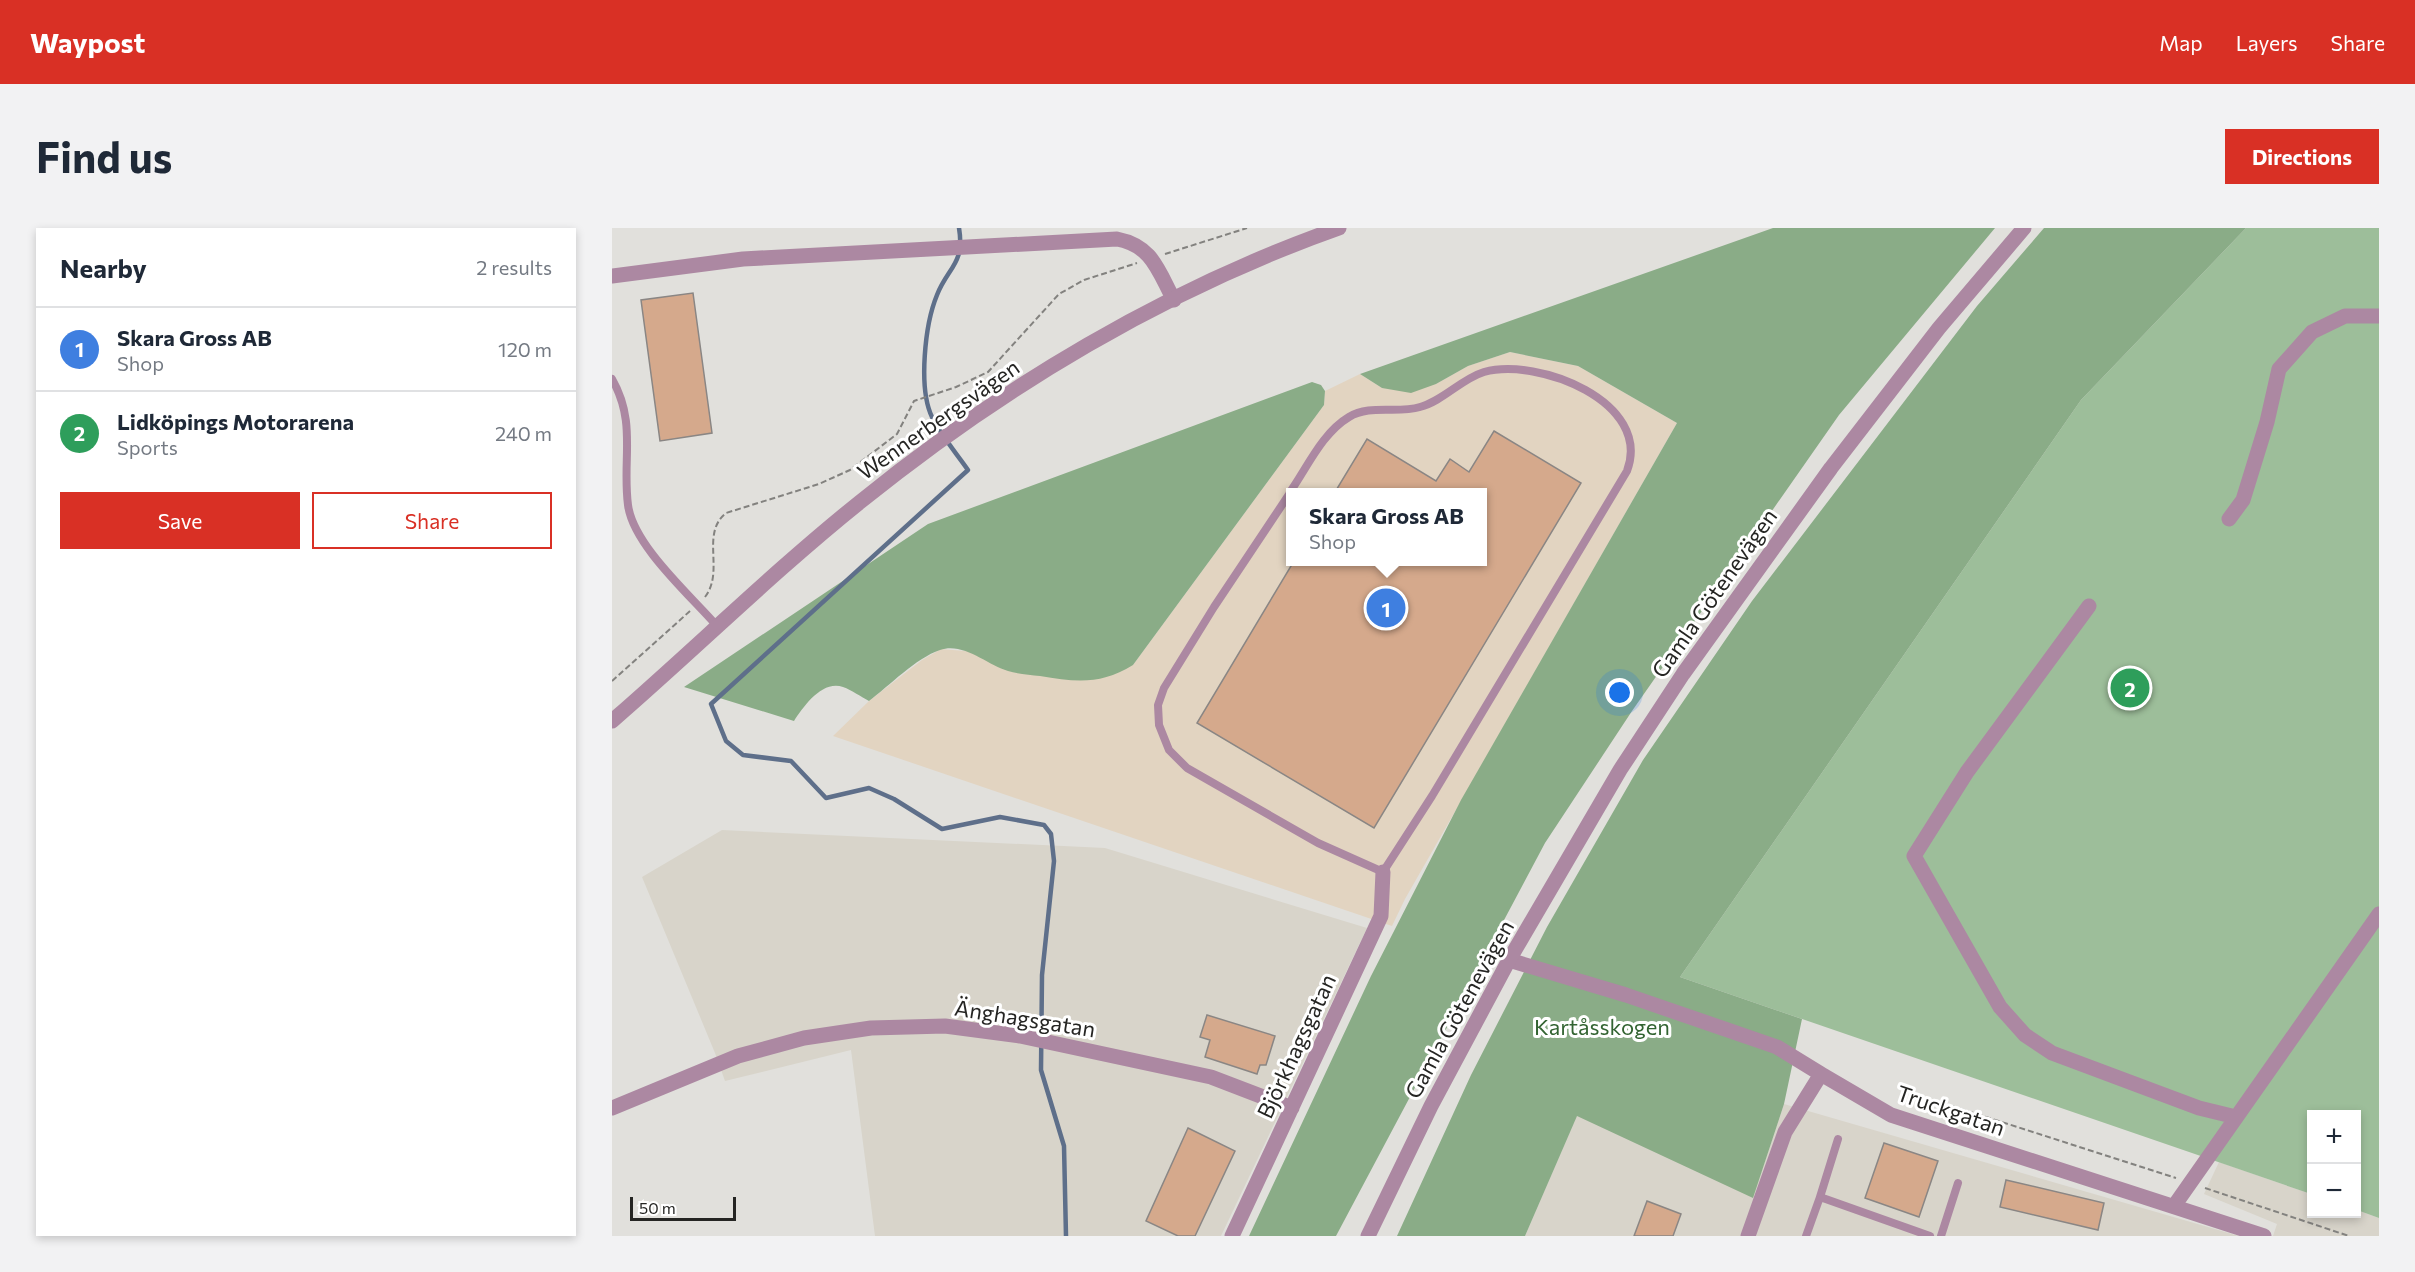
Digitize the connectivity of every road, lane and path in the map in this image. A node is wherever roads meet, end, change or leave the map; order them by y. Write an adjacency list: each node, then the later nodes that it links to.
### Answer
1 (1247, 228): 4 (path)
2 (1338, 228): 6 (street, Wennerbergsvägen)
3 (2024, 228): 19 (street, Gamla Götenevägen)
4 (1152, 259): 5 (street); 6 (street); 12 (path)
5 (612, 276)
6 (1174, 300): 14 (street, Wennerbergsvägen)
7 (2379, 316): 11 (street)
8 (612, 379): 12 (lane)
9 (1293, 488): 17 (lane)
10 (1286, 499): 17 (lane)
11 (2229, 519)
12 (698, 604): 14 (lane); 15 (path)
13 (2089, 606): 23 (street)
14 (717, 626): 16 (street, Wennerbergsvägen)
15 (612, 681)
16 (612, 722)
17 (1383, 872): 22 (street, Björkhagsgatan)
18 (2379, 914): 23 (street)
19 (1509, 960): 20 (street, Truckgatan); 31 (street, Gamla Götenevägen)
20 (1821, 1074): 24 (street, Truckgatan); 32 (street)
21 (612, 1108): 22 (street, Änghagsgatan)
22 (1292, 1108): 30 (street, Björkhagsgatan)
23 (2236, 1117): 27 (street)
24 (1903, 1119): 27 (path); 29 (street, Truckgatan)
25 (1838, 1139): 28 (lane)
26 (1958, 1183): 35 (lane)
27 (2191, 1183): 29 (street); 37 (path)
28 (1820, 1197): 33 (lane); 34 (lane)
29 (2174, 1206): 36 (street, Truckgatan)
30 (1232, 1236)
31 (1368, 1236)
32 (1748, 1236)
33 (1806, 1236)
34 (1930, 1236)
35 (1941, 1236)
36 (2264, 1236)
37 (2349, 1236)

